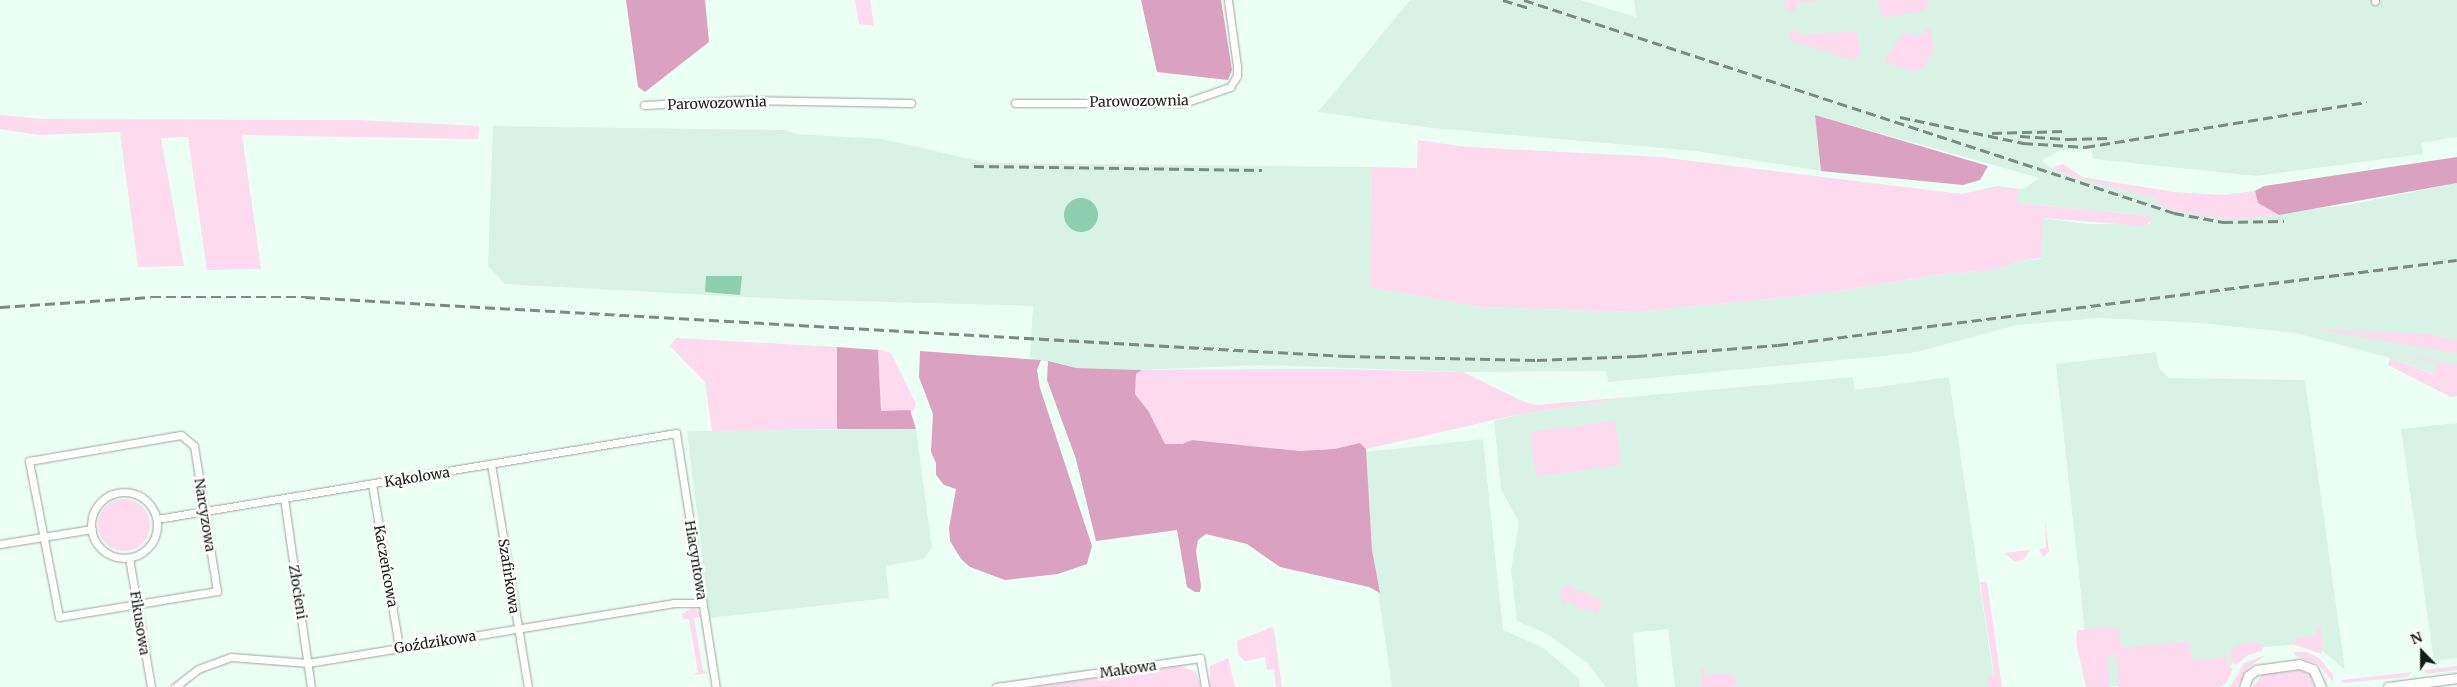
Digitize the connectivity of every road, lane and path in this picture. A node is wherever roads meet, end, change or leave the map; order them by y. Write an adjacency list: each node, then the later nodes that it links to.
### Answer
1 (1228, 0): 3 (street, Parowozownia)
2 (910, 103): 4 (street, Parowozownia)
3 (1016, 103)
4 (644, 105)
5 (676, 433): 6 (street, Kąkolowa); 15 (street, Hiacyntowa)
6 (491, 464): 7 (street, Kąkolowa); 17 (street, Szafirkowa)
7 (372, 484): 8 (street, Kąkolowa); 18 (street, Kaczeńcowa)
8 (284, 498): 9 (street, Kąkolowa); 19 (street, Złocieni)
9 (204, 511): 10 (street, Kąkolowa); 12 (street, Narcyzowa); 16 (street, Narcyzowa)
10 (157, 519): 11 (street); 14 (street)
11 (92, 529): 12 (street); 14 (street)
12 (45, 536): 13 (street); 16 (street, Narcyzowa)
13 (0, 544)
14 (129, 558): 16 (street, Fikusowa)
15 (702, 603): 17 (street, Goździkowa); 25 (street, Hiacyntowa)
16 (137, 605): 21 (street, Fikusowa)
17 (518, 628): 18 (street, Goździkowa); 24 (street, Szafirkowa)
18 (399, 647): 19 (street, Goździkowa)
19 (308, 663): 22 (street, Goździkowa); 23 (street, Złocieni)
20 (2457, 678): 30 (street)
21 (151, 687)
22 (174, 687)
23 (311, 687)
24 (528, 687)
25 (716, 687)
26 (996, 687): 27 (street, Makowa)
27 (1205, 687)
28 (2244, 687): 29 (street)
29 (2321, 687)
30 (2388, 687)

